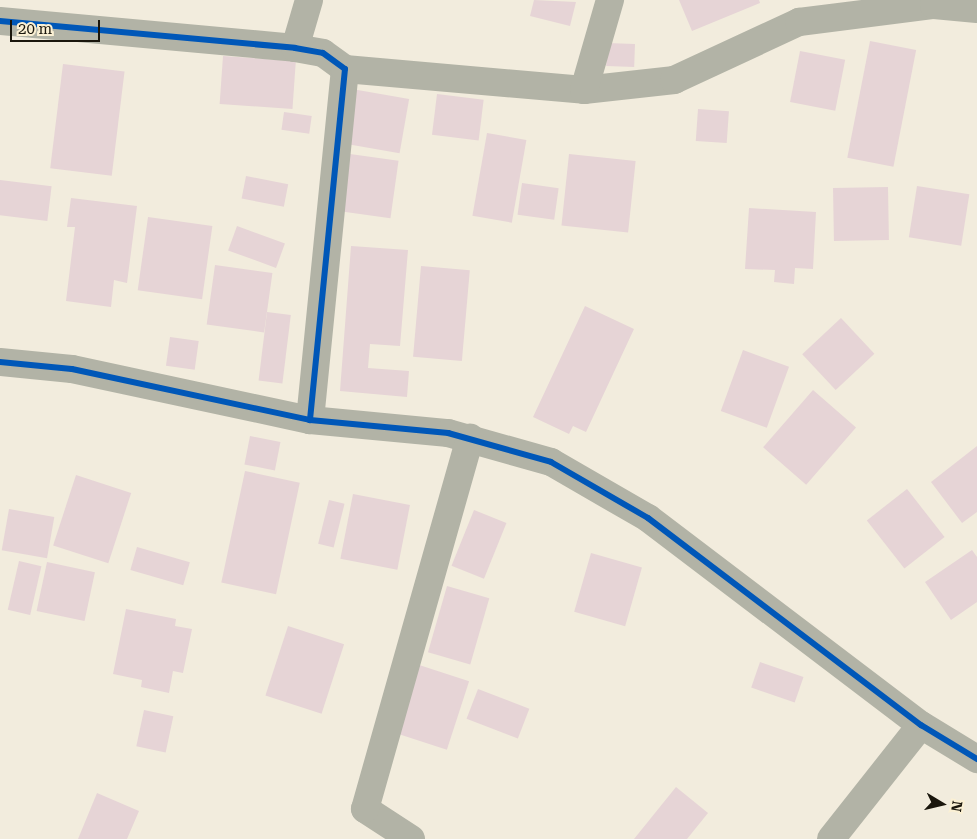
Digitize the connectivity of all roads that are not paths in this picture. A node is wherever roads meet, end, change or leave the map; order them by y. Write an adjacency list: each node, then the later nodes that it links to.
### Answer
1 (309, 0): 5 (street)
2 (610, 0): 7 (street)
3 (977, 9): 7 (street)
4 (0, 21): 5 (street)
5 (295, 48): 6 (street)
6 (345, 69): 7 (street); 9 (street)
7 (584, 90)
8 (0, 362): 9 (street)
9 (310, 420): 10 (street)
10 (470, 438): 11 (street); 13 (street)
11 (922, 725): 12 (street); 14 (street)
12 (977, 759)
13 (411, 839)
14 (831, 839)

